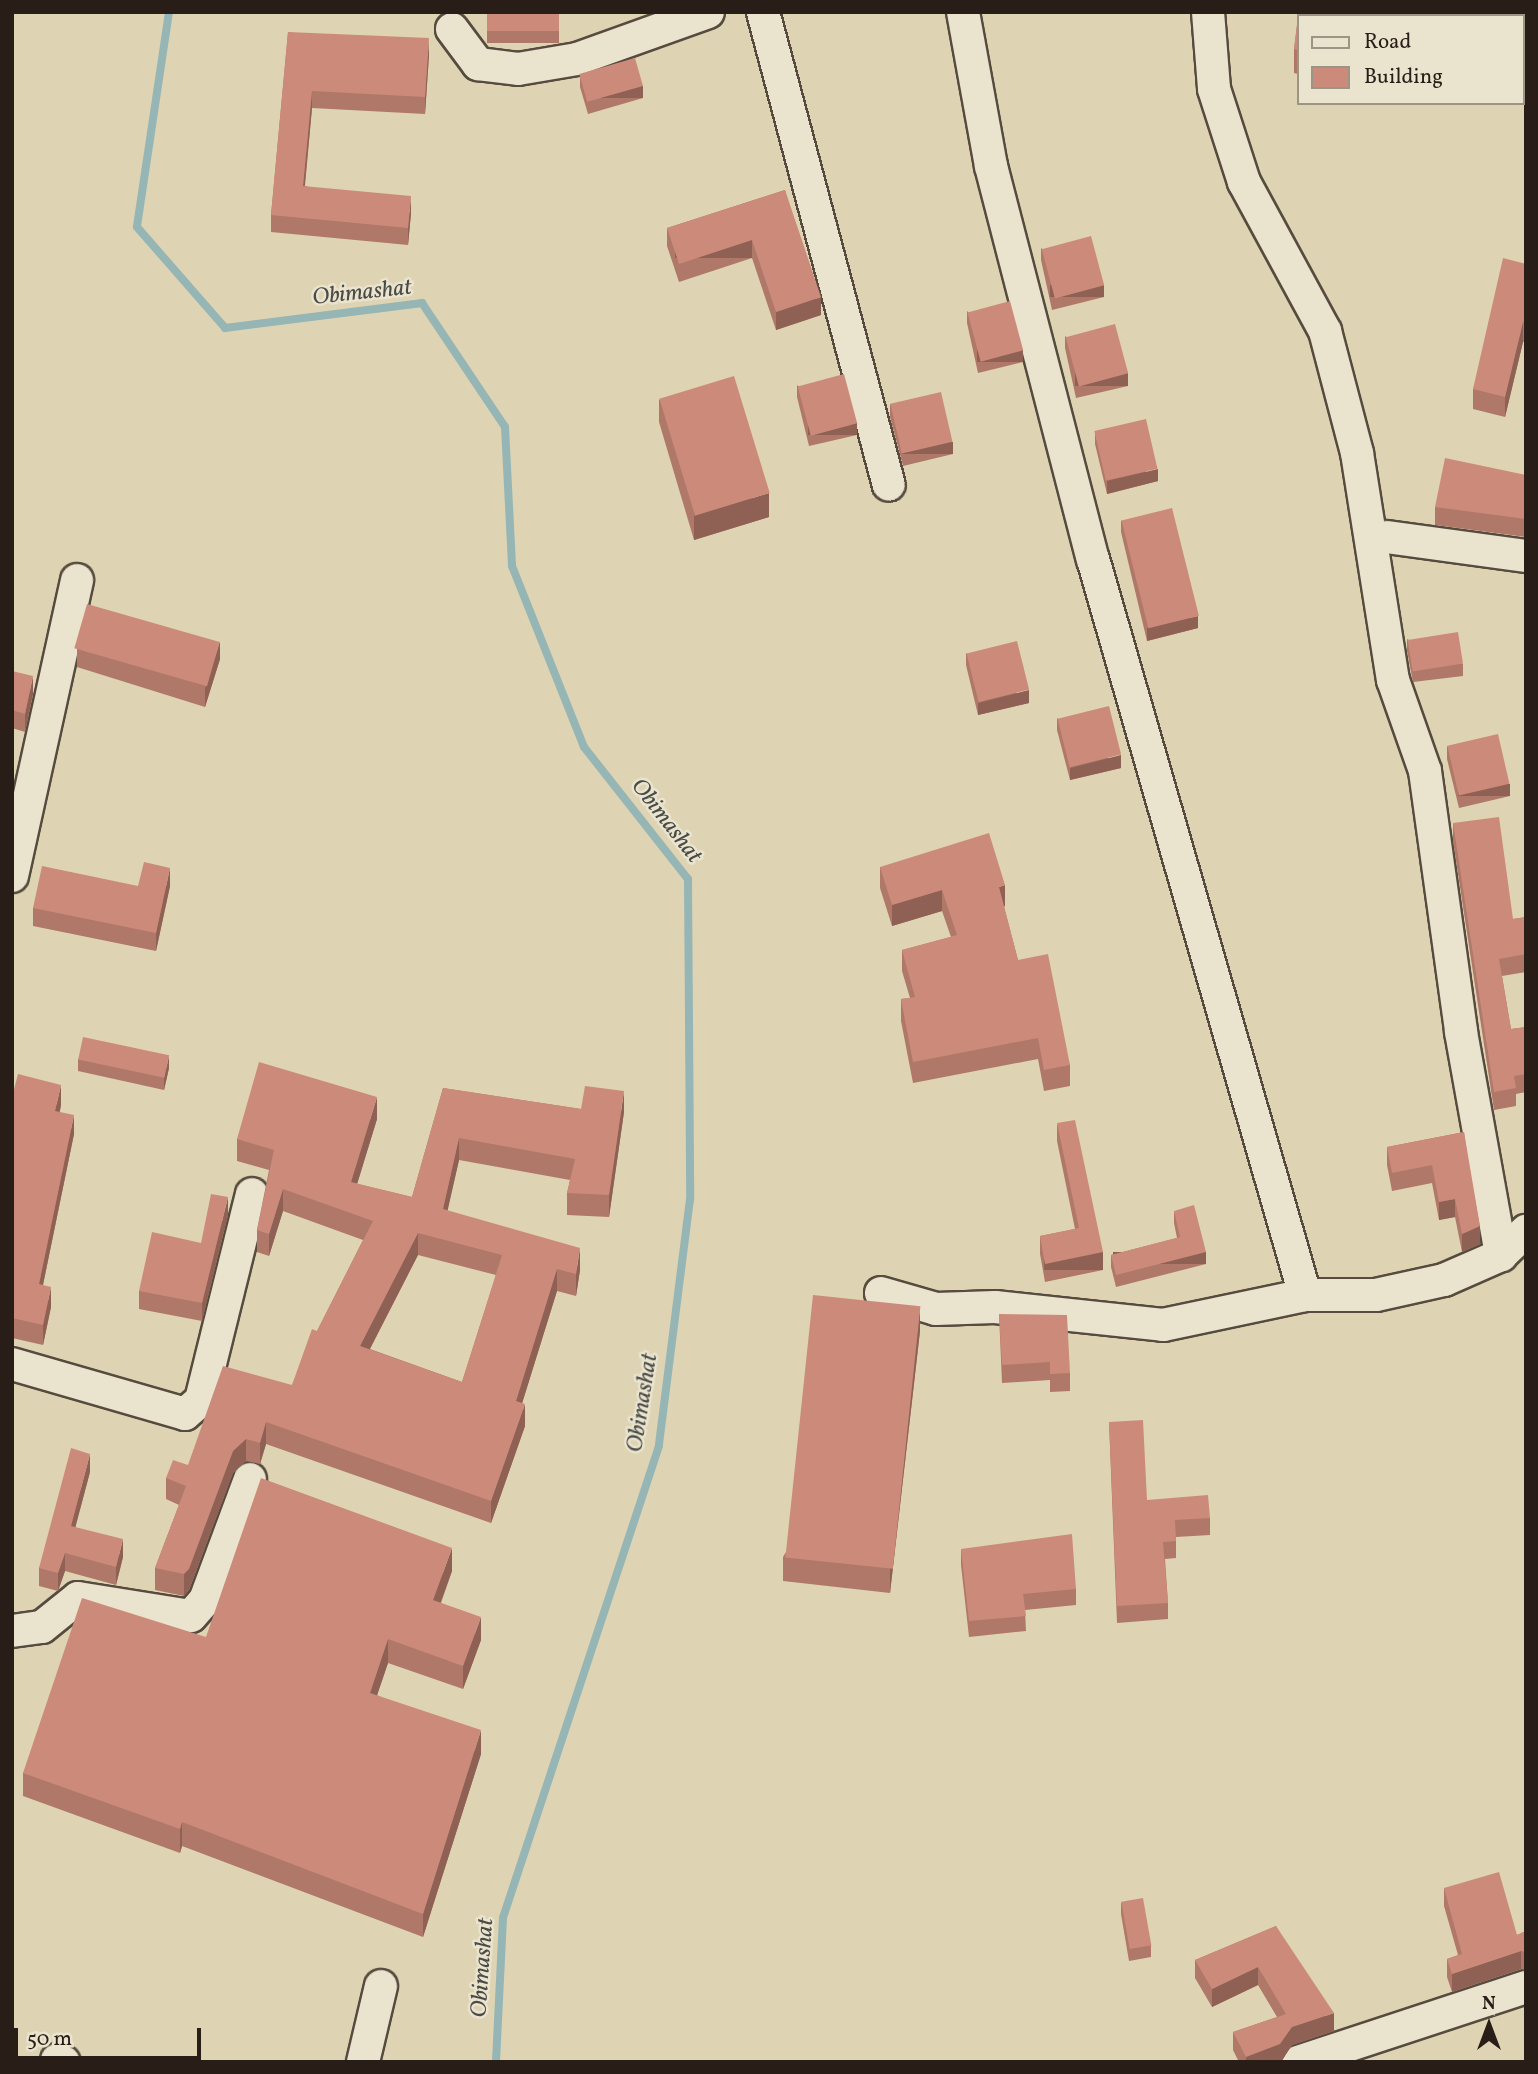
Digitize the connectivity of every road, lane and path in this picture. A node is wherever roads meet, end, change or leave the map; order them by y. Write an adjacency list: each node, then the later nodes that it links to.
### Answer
1 (708, 12): 5 (street)
2 (763, 12): 6 (street)
3 (963, 12): 15 (street)
4 (1208, 12): 13 (street)
5 (452, 29)
6 (889, 484)
7 (1387, 537): 8 (street)
8 (1526, 556)
9 (77, 580): 10 (street)
10 (12, 876)
11 (252, 1194): 16 (street)
12 (1526, 1231): 13 (street)
13 (1501, 1255): 15 (street)
14 (881, 1293): 15 (street)
15 (1306, 1295)
16 (12, 1364)
17 (250, 1479): 18 (street)
18 (12, 1630)
19 (381, 1986): 21 (street)
20 (1526, 1987): 22 (street)
21 (363, 2062)
22 (1298, 2062)

